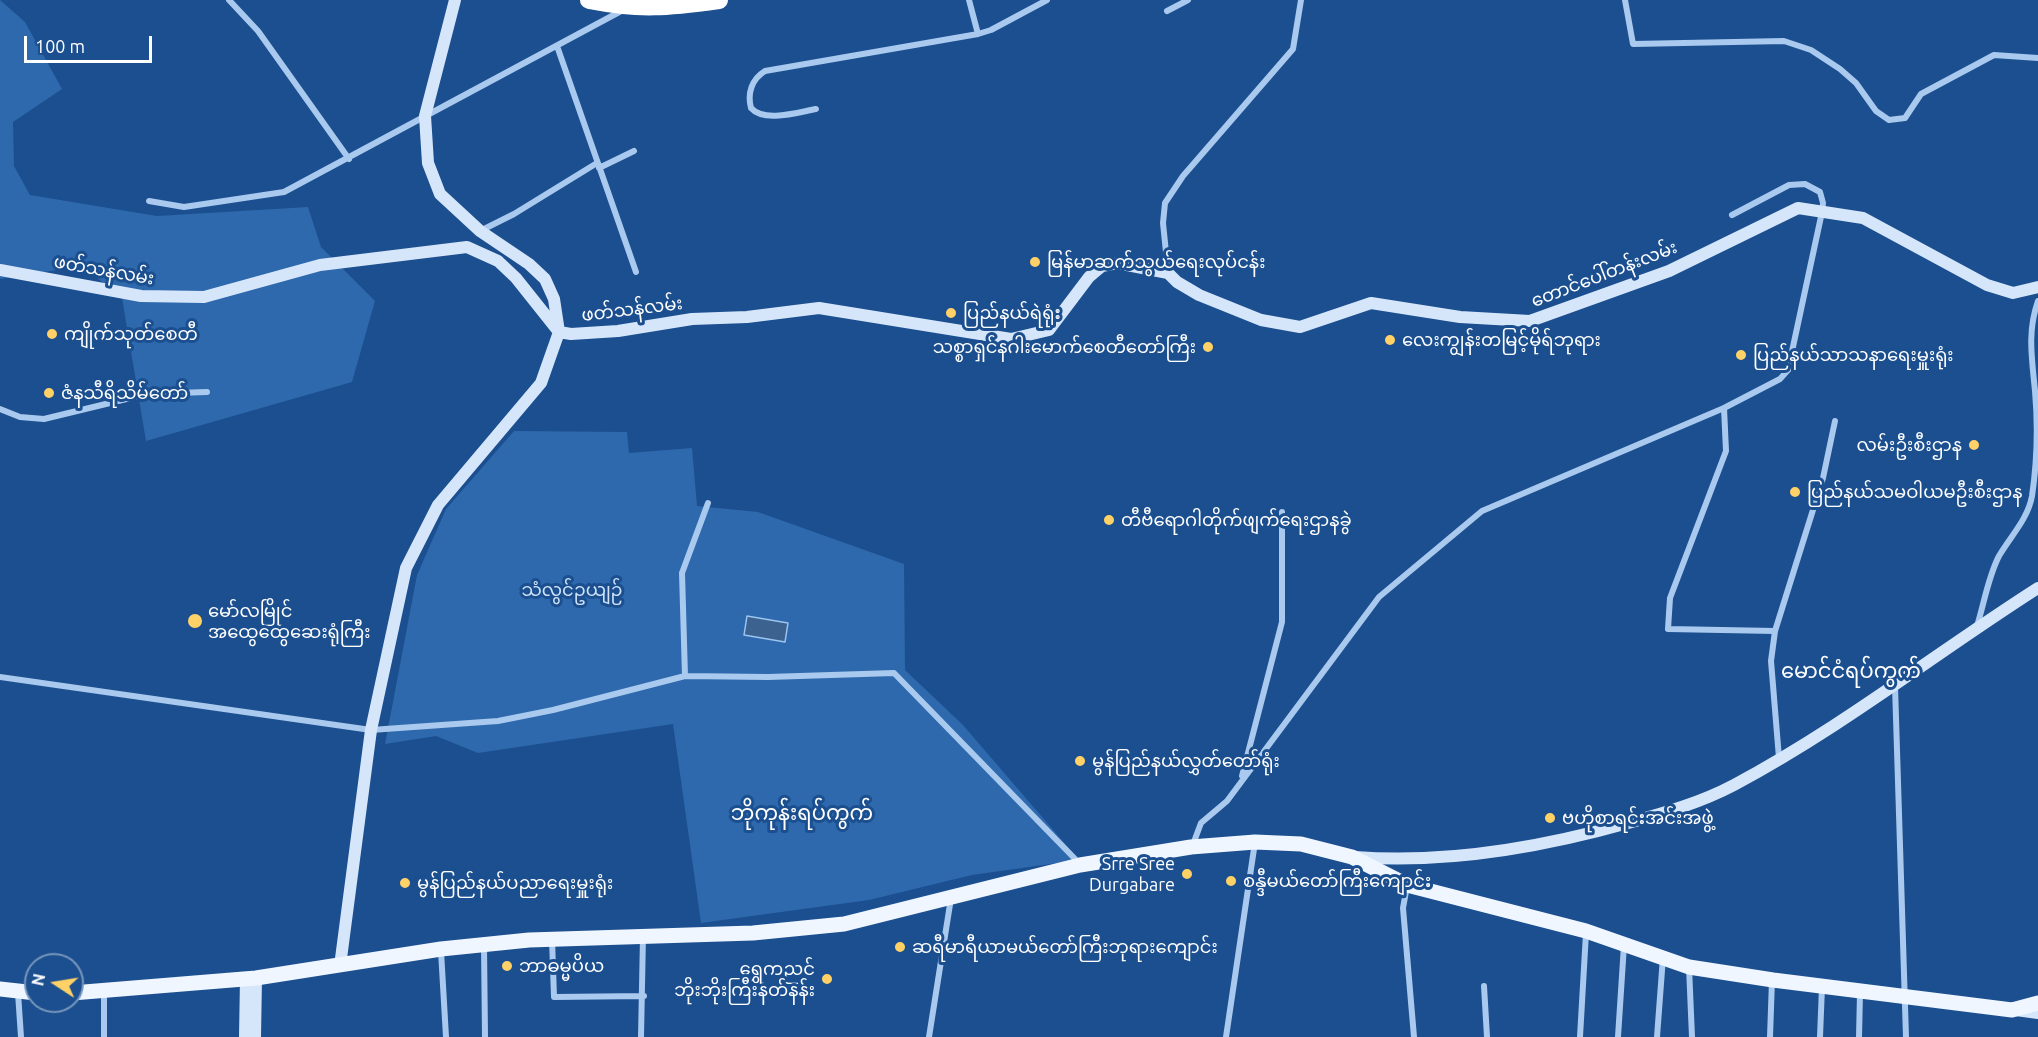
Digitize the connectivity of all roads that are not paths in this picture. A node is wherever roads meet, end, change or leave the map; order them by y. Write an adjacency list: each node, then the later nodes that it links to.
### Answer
1 (229, 0): 18 (street)
2 (455, 0): 16 (street)
3 (589, 0): 10 (highway)
4 (719, 0): 10 (highway)
5 (969, 0): 12 (street)
6 (1047, 0): 12 (street)
7 (1188, 0): 11 (street)
8 (1301, 0): 26 (street)
9 (1625, 0): 14 (street)
10 (628, 8): 13 (street)
11 (1167, 11)
12 (978, 34): 15 (street)
13 (557, 46): 16 (street); 19 (street)
14 (2038, 58)
15 (816, 109)
16 (425, 116): 18 (street); 23 (street)
17 (634, 150): 19 (street)
18 (349, 159): 20 (street)
19 (598, 165): 23 (street); 25 (street)
20 (149, 201)
21 (1822, 212): 22 (street); 26 (street, တောင်ပေါ်တန်းလမ်း); 27 (street, တောင်ပေါ်တန်းလမ်း); 31 (street)
22 (1732, 215)
23 (480, 231): 29 (street)
24 (0, 270): 29 (street, ဖတ်သန်လမ်း)
25 (636, 272)
26 (1168, 273): 29 (street, ဖတ်သန်လမ်း)
27 (2038, 287)
28 (2038, 301): 37 (street)
29 (559, 332): 42 (street)
30 (207, 392): 32 (street)
31 (1724, 408): 38 (street); 44 (street)
32 (0, 409)
33 (1835, 421): 38 (street)
34 (708, 503): 39 (street)
35 (1282, 512): 44 (street)
36 (2038, 588): 37 (street)
37 (1977, 627): 41 (street)
38 (1775, 631): 43 (street)
39 (685, 676): 42 (street); 48 (street)
40 (0, 677): 42 (street)
41 (1895, 686): 43 (street); 71 (street)
42 (371, 730): 58 (street)
43 (1779, 759): 47 (street)
44 (1242, 779): 46 (street)
45 (1255, 842): 46 (main road); 47 (main road); 83 (street)
46 (1191, 848): 48 (main road)
47 (1352, 857): 49 (main road)
48 (1080, 865): 50 (main road)
49 (1407, 885): 51 (main road); 84 (street)
50 (951, 896): 52 (main road); 82 (street)
51 (1586, 931): 54 (main road); 86 (street)
52 (644, 935): 53 (main road); 70 (street)
53 (552, 939): 55 (main road); 70 (street)
54 (1624, 943): 57 (main road); 87 (street)
55 (484, 945): 56 (main road); 80 (street)
56 (441, 949): 58 (main road); 79 (street)
57 (1663, 957): 59 (main road); 88 (street)
58 (340, 966): 60 (main road)
59 (1689, 966): 61 (main road); 89 (street)
60 (251, 978): 65 (main road); 77 (street); 78 (street)
61 (1773, 980): 63 (main road); 90 (street)
62 (1484, 986): 85 (street)
63 (1822, 986): 66 (main road); 91 (street)
64 (0, 989): 68 (main road)
65 (104, 991): 67 (main road); 76 (street)
66 (1860, 991): 71 (main road); 92 (street)
67 (84, 992)
68 (18, 993): 69 (main road); 75 (street)
69 (24, 993)
70 (644, 996): 81 (street)
71 (1906, 997): 73 (main road); 93 (street)
72 (2038, 1003): 73 (main road)
73 (2012, 1010): 74 (street)
74 (2038, 1013)
75 (21, 1037)
76 (104, 1037)
77 (245, 1037)
78 (255, 1037)
79 (446, 1037)
80 (485, 1037)
81 (641, 1037)
82 (929, 1037)
83 (1226, 1037)
84 (1414, 1037)
85 (1487, 1037)
86 (1580, 1037)
87 (1618, 1037)
88 (1657, 1037)
89 (1692, 1037)
90 (1770, 1037)
91 (1820, 1037)
92 (1859, 1037)
93 (1906, 1037)

